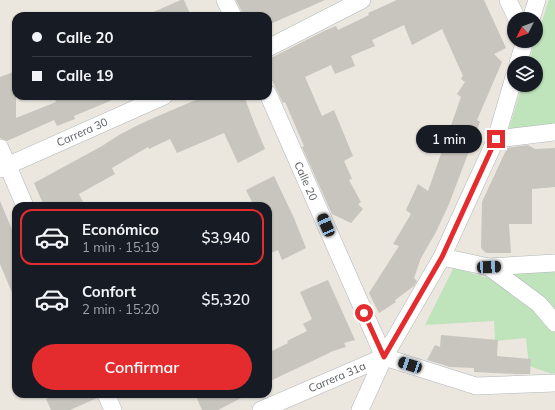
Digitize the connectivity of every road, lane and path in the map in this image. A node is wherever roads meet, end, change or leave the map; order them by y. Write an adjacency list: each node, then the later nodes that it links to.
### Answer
1 (225, 0): 5 (street)
2 (362, 0): 8 (street)
3 (508, 0): 6 (street)
4 (537, 0): 7 (street)
5 (231, 12)
6 (514, 12)
7 (533, 12)
8 (272, 46)
9 (510, 92): 13 (street)
10 (155, 100): 15 (street, Carrera 30)
11 (271, 100): 21 (street, Calle 20)
12 (555, 132): 13 (street)
13 (496, 139): 17 (street)
14 (0, 148): 15 (street)
15 (4, 167): 16 (street)
16 (23, 202)
17 (442, 257): 19 (street); 21 (street)
18 (555, 263): 19 (street)
19 (489, 267): 20 (street)
20 (555, 323)
21 (384, 357): 22 (street); 25 (street, Carrera 31a); 26 (street)
22 (555, 383)
23 (108, 398): 24 (street)
24 (113, 410)
25 (261, 410)
26 (360, 410)

